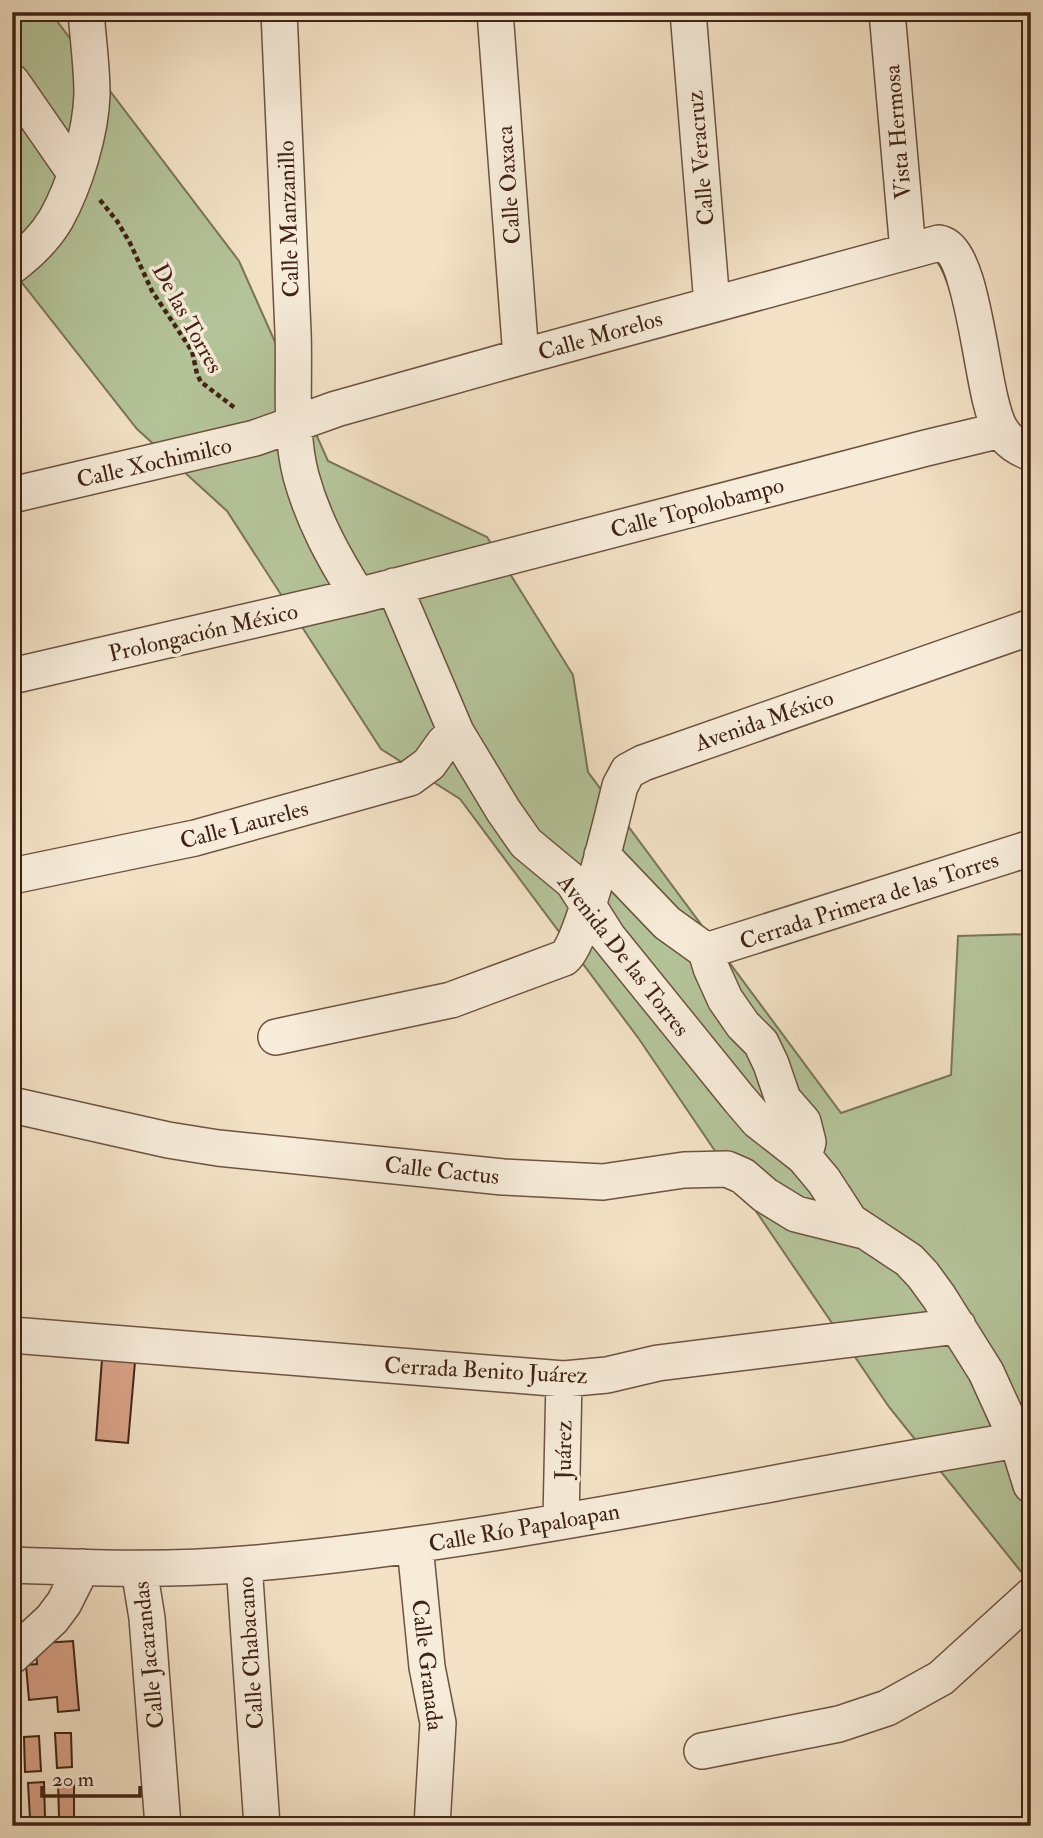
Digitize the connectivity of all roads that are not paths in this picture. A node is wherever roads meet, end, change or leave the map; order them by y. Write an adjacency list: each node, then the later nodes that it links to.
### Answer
1 (86, 12): 7 (street)
2 (279, 12): 12 (street, Calle Manzanillo)
3 (495, 12): 11 (street, Calle Oaxaca)
4 (688, 12): 10 (street, Calle Veracruz)
5 (887, 12): 8 (street, Vista Hermosa)
6 (12, 82): 7 (street)
7 (75, 173): 9 (street)
8 (908, 251): 10 (street, Calle Morelos); 13 (street)
9 (12, 266)
10 (712, 304): 11 (street, Calle Morelos)
11 (521, 357): 12 (street, Calle Morelos)
12 (295, 425): 15 (street, Calle Xochimilco); 17 (street)
13 (1001, 430): 14 (street); 16 (street, Calle Topolobampo)
14 (1031, 453)
15 (12, 495)
16 (394, 586): 17 (street, Prolongación México); 20 (street, Avenida De las Torres)
17 (358, 596): 19 (street, Prolongación México)
18 (1031, 626): 22 (street, Avenida México)
19 (12, 676)
20 (456, 732): 23 (street, Calle Laureles); 24 (street, Avenida De las Torres)
21 (1031, 848): 25 (street, Cerrada Primera de las Torres)
22 (602, 855): 24 (street, Avenida México); 25 (street, Avenida De las Torres)
23 (12, 876)
24 (588, 902): 26 (street, Avenida México); 28 (street, Avenida De las Torres)
25 (706, 951): 28 (street)
26 (276, 1037)
27 (12, 1105): 29 (street, Calle Cactus)
28 (804, 1157): 29 (street, Avenida De las Torres)
29 (860, 1230): 30 (street, Avenida De las Torres)
30 (958, 1325): 32 (street, Cerrada Benito Juárez); 33 (street, Avenida De las Torres)
31 (12, 1335): 32 (street, Cerrada Benito Juárez)
32 (565, 1379): 35 (street, Juárez)
33 (1026, 1444): 34 (street, Avenida De las Torres); 35 (street, Calle Río Papaloapan)
34 (1031, 1485)
35 (561, 1520): 36 (street, Calle Río Papaloapan)
36 (415, 1546): 37 (street, Calle Río Papaloapan); 46 (street, Calle Granada)
37 (244, 1564): 40 (street, Calle Río Papaloapan); 45 (street, Calle Chabacano)
38 (12, 1565): 39 (street, Calle Río Papaloapan)
39 (82, 1567): 40 (street, Calle Río Papaloapan); 42 (street)
40 (139, 1569): 44 (street, Calle Jacarandas)
41 (1031, 1596): 43 (street)
42 (12, 1656)
43 (702, 1751)
44 (163, 1826)
45 (262, 1826)
46 (432, 1826)

